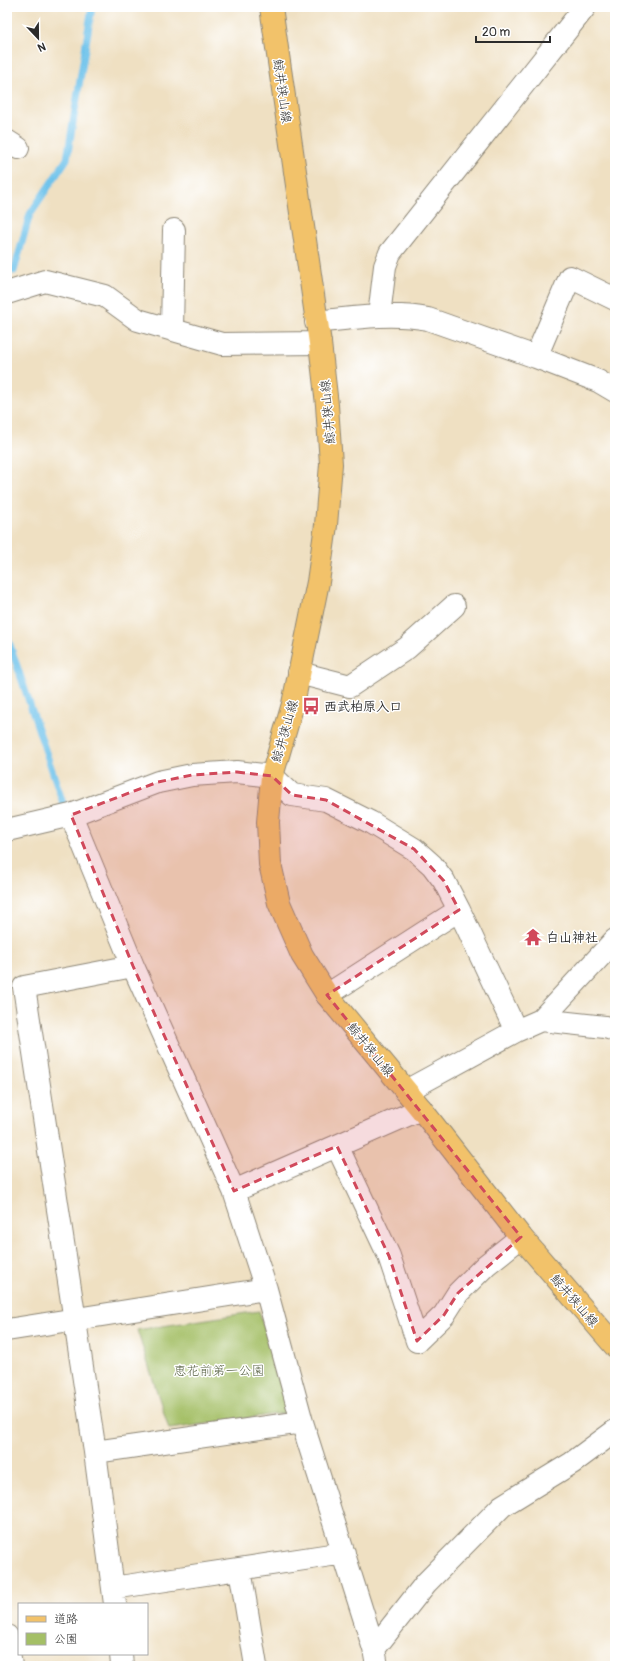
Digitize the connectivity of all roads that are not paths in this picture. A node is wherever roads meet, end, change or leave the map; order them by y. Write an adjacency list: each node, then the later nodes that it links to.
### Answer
1 (271, 7): 8 (main road, 鯨井狭山線)
2 (585, 7): 6 (street)
3 (174, 230): 7 (street)
4 (7, 293): 7 (street)
5 (615, 299): 9 (street)
6 (379, 316): 8 (street); 9 (street)
7 (172, 330): 8 (street)
8 (318, 332): 12 (main road, 鯨井狭山線)
9 (536, 357): 10 (street)
10 (615, 391)
11 (454, 606): 12 (street)
12 (300, 673): 13 (main road, 鯨井狭山線)
13 (272, 776): 14 (street); 16 (street); 19 (main road, 鯨井狭山線)
14 (71, 815): 15 (street); 18 (street)
15 (7, 830)
16 (459, 910): 19 (street); 22 (street)
17 (615, 940): 20 (street)
18 (133, 966): 26 (street); 29 (street)
19 (327, 995): 23 (main road, 鯨井狭山線)
20 (541, 1020): 21 (street); 22 (street)
21 (615, 1030)
22 (516, 1031): 23 (street)
23 (406, 1091): 24 (main road, 鯨井狭山線)
24 (420, 1109): 25 (street); 27 (main road, 鯨井狭山線)
25 (337, 1146): 26 (street); 27 (street)
26 (234, 1191): 28 (street)
27 (521, 1237): 31 (main road, 鯨井狭山線)
28 (266, 1289): 29 (street); 32 (street)
29 (74, 1319): 30 (street); 34 (street)
30 (7, 1330)
31 (613, 1340)
32 (302, 1422): 34 (street); 35 (street)
33 (615, 1431): 40 (street)
34 (95, 1452): 37 (street)
35 (344, 1553): 36 (street); 40 (street)
36 (240, 1569): 37 (street); 43 (street)
37 (114, 1596)
38 (7, 1636): 41 (street)
39 (121, 1655): 42 (street)
40 (376, 1657)
41 (11, 1666)
42 (122, 1666)
43 (256, 1666)

